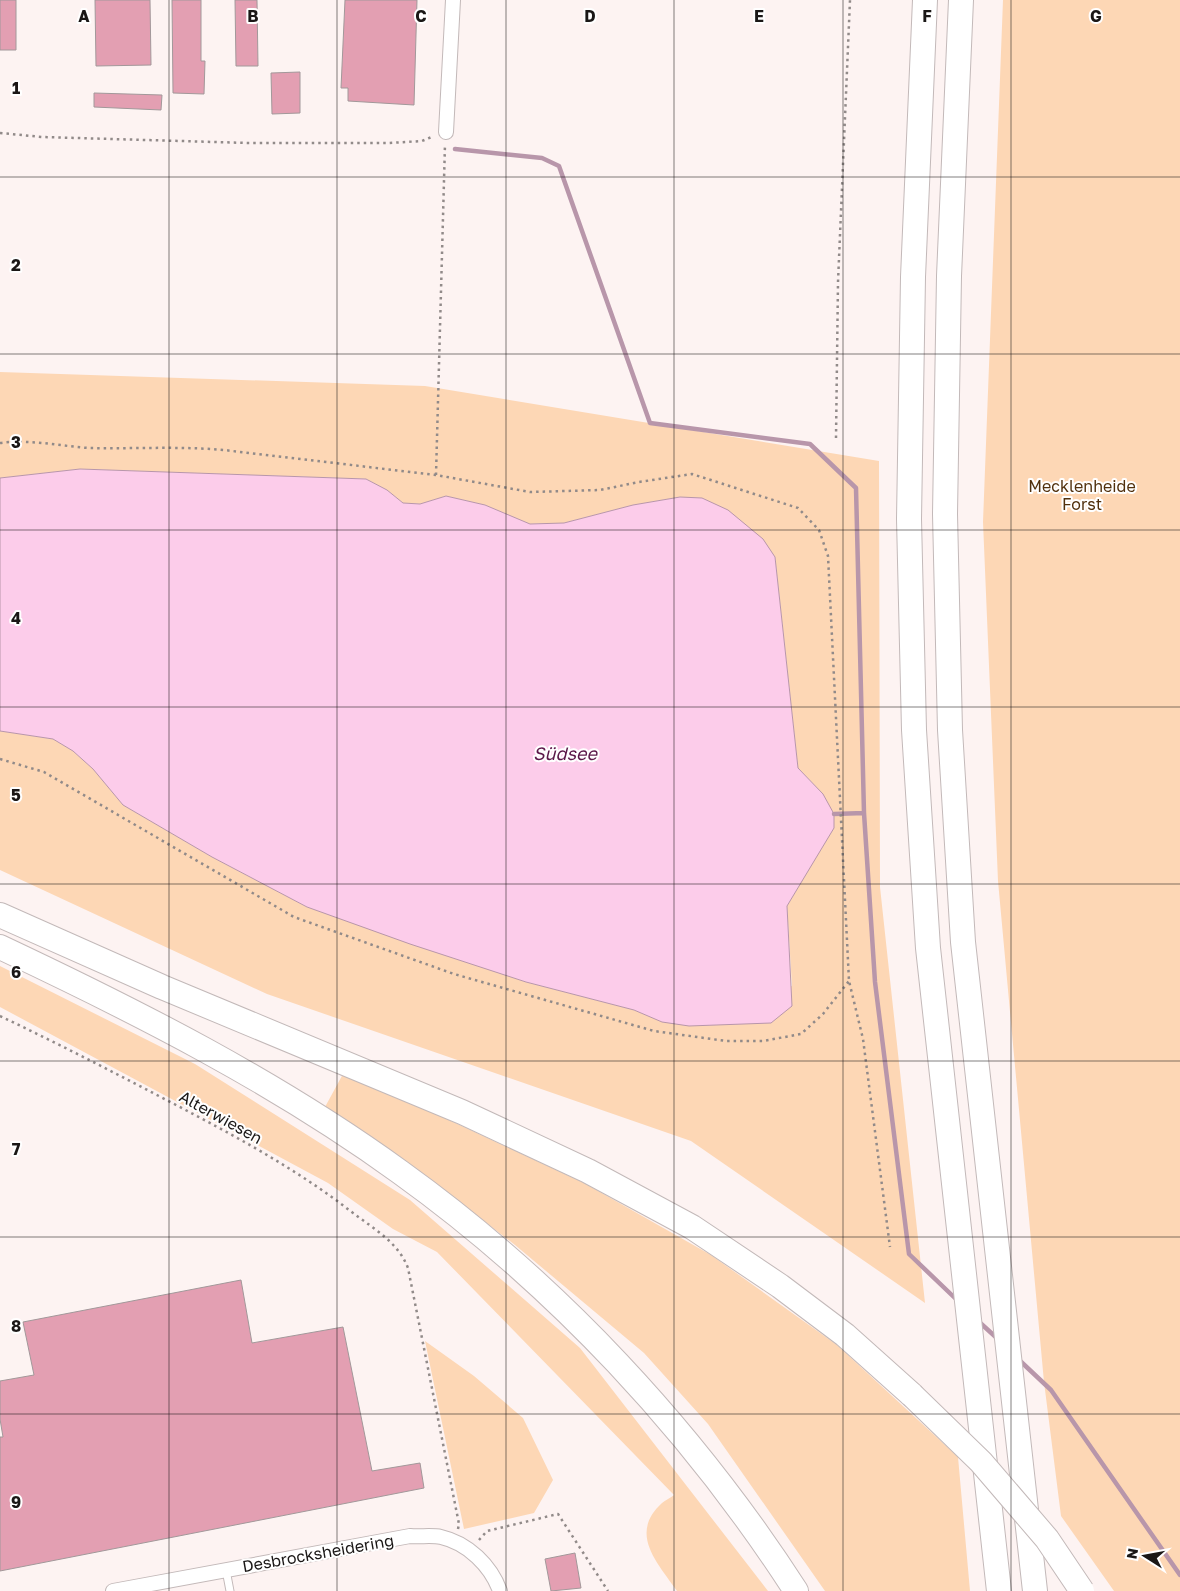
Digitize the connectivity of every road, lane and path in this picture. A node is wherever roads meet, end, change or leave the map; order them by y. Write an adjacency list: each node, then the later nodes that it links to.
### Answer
1 (453, 0): 5 (street)
2 (850, 0): 7 (path)
3 (925, 0): 24 (highway)
4 (961, 0): 25 (highway)
5 (446, 132): 6 (path); 9 (path)
6 (0, 133)
7 (836, 438)
8 (0, 443): 9 (path)
9 (436, 475): 13 (path)
10 (0, 759): 13 (path)
11 (0, 914): 26 (highway, bridge)
12 (0, 947): 23 (highway)
13 (849, 981): 15 (path)
14 (0, 1016): 16 (path, Alterwiesen)
15 (890, 1247)
16 (454, 1543): 17 (street, Desbrocksheidering); 18 (street, Desbrocksheidering)
17 (469, 1550): 21 (street, Desbrocksheidering); 22 (path)
18 (226, 1570): 19 (street, Desbrocksheidering); 20 (lane)
19 (113, 1591)
20 (230, 1591)
21 (500, 1591)
22 (608, 1591)
23 (796, 1591)
24 (999, 1591)
25 (1035, 1591)
26 (1082, 1591)

